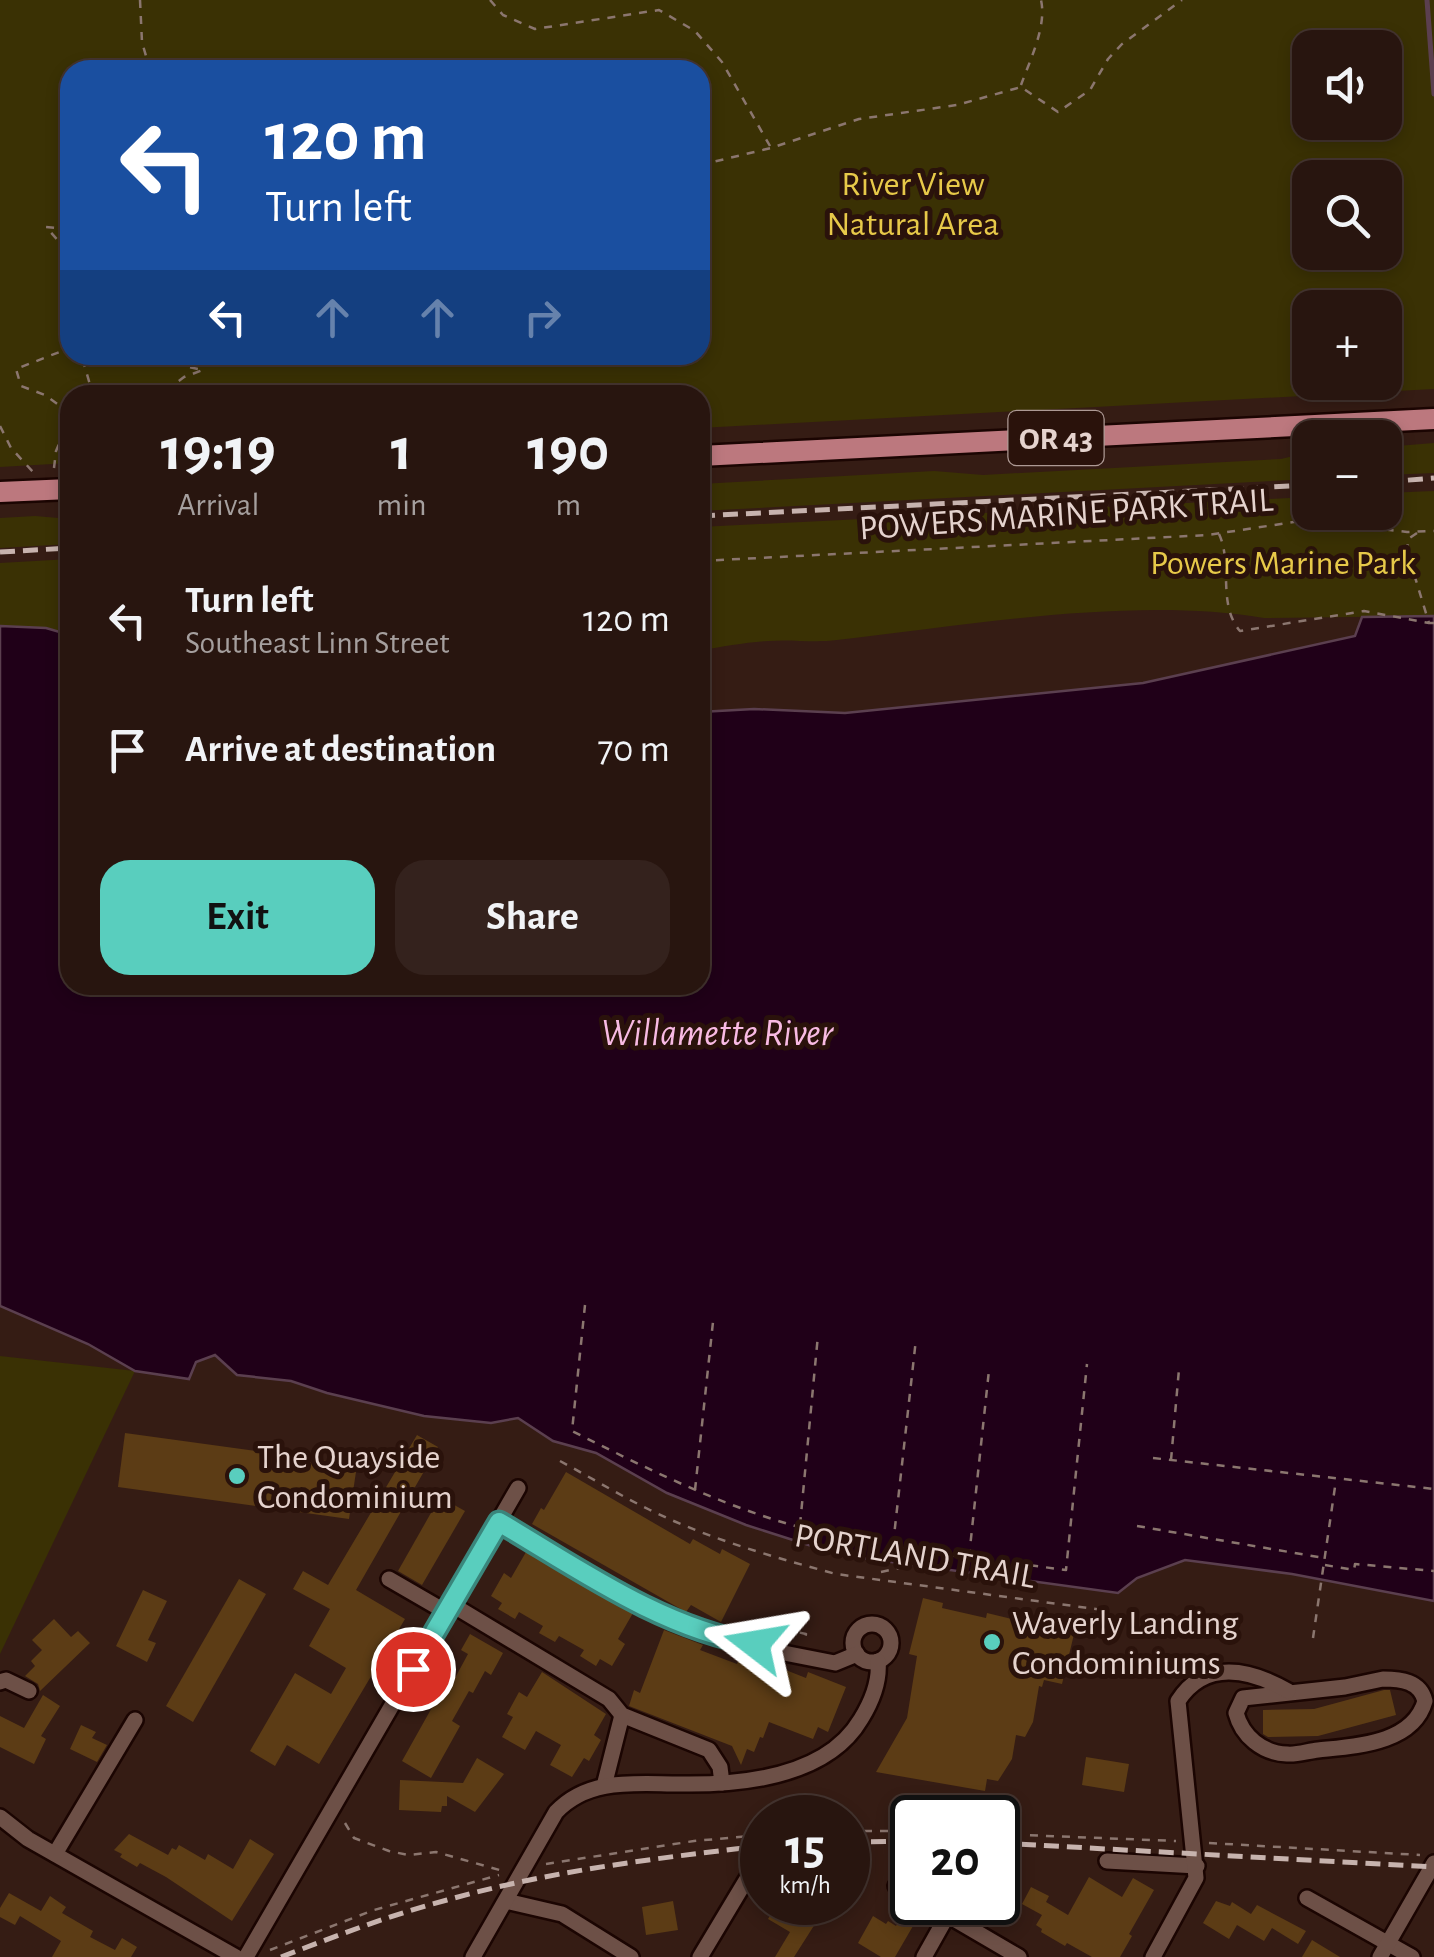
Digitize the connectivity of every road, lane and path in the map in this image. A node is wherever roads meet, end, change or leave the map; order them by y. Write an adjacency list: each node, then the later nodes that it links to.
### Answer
1 (140, 0): 5 (path)
2 (490, 0): 7 (path)
3 (1041, 0): 6 (path)
4 (1182, 0): 6 (path)
5 (147, 60)
6 (1020, 87): 7 (path)
7 (770, 148): 8 (path)
8 (710, 163)
9 (60, 228): 10 (path)
10 (60, 243)
11 (60, 352): 14 (path)
12 (180, 365): 13 (path)
13 (173, 385)
14 (60, 408)
15 (1434, 419): 18 (main road, OR 43)
16 (0, 426): 19 (path)
17 (60, 441): 19 (path)
18 (710, 455)
19 (60, 489): 20 (main road)
20 (0, 492)
21 (1434, 531): 23 (path, POWERS MARINE PARK TRAIL)
22 (1218, 532): 23 (path, POWERS MARINE PARK TRAIL); 24 (path, POWERS MARINE PARK TRAIL); 25 (path)
23 (1419, 532): 25 (path)
24 (710, 560)
25 (1431, 623)
26 (586, 1305): 39 (path)
27 (713, 1322): 39 (path)
28 (818, 1335): 42 (path)
29 (916, 1339): 43 (path)
30 (1087, 1364): 45 (path)
31 (1179, 1368): 34 (path)
32 (989, 1370): 45 (path)
33 (1153, 1458): 34 (path)
34 (1170, 1460): 36 (path)
35 (560, 1461): 52 (path, PORTLAND TRAIL)
36 (1336, 1478): 38 (path); 46 (path)
37 (518, 1488): 40 (street)
38 (1434, 1489)
39 (695, 1492): 42 (path)
40 (499, 1522): 51 (street); 54 (street)
41 (1137, 1526): 46 (path)
42 (800, 1527): 43 (path)
43 (893, 1546): 44 (path)
44 (956, 1555): 45 (path); 49 (path)
45 (969, 1557)
46 (1324, 1558): 47 (path)
47 (1324, 1564): 48 (path); 53 (path)
48 (1434, 1571)
49 (881, 1572)
50 (388, 1579): 51 (street)
51 (448, 1608): 62 (street); 66 (street)
52 (1103, 1610)
53 (1312, 1638)
54 (755, 1644): 57 (path)
55 (784, 1654): 57 (street)
56 (857, 1654): 57 (street); 58 (street); 58 (street)
57 (801, 1658)
58 (878, 1660): 64 (street)
59 (0, 1682): 60 (street)
60 (29, 1691)
61 (1288, 1691): 61 (street); 77 (street)
62 (622, 1715): 64 (street); 65 (street)
63 (135, 1720): 72 (street)
64 (722, 1782): 65 (street)
65 (604, 1786): 82 (street)
66 (334, 1806): 78 (path); 88 (street)
67 (0, 1817): 72 (street)
68 (1020, 1835): 70 (path)
69 (740, 1836): 75 (path)
70 (1174, 1841)
71 (1216, 1843): 73 (path)
72 (54, 1854): 87 (street)
73 (1412, 1854)
74 (1107, 1861): 77 (street)
75 (554, 1862)
76 (1434, 1863): 86 (street)
77 (1196, 1866): 94 (street)
78 (510, 1873)
79 (496, 1876): 85 (path)
80 (740, 1890): 91 (street)
81 (1307, 1898): 86 (street)
82 (506, 1901): 89 (street); 90 (street)
83 (942, 1925): 92 (street)
84 (963, 1925): 93 (street)
85 (274, 1948)
86 (1384, 1950): 95 (street)
87 (236, 1957)
88 (246, 1957)
89 (473, 1957)
90 (631, 1957)
91 (700, 1957)
92 (924, 1957)
93 (1019, 1957)
94 (1153, 1957)
95 (1412, 1957)

